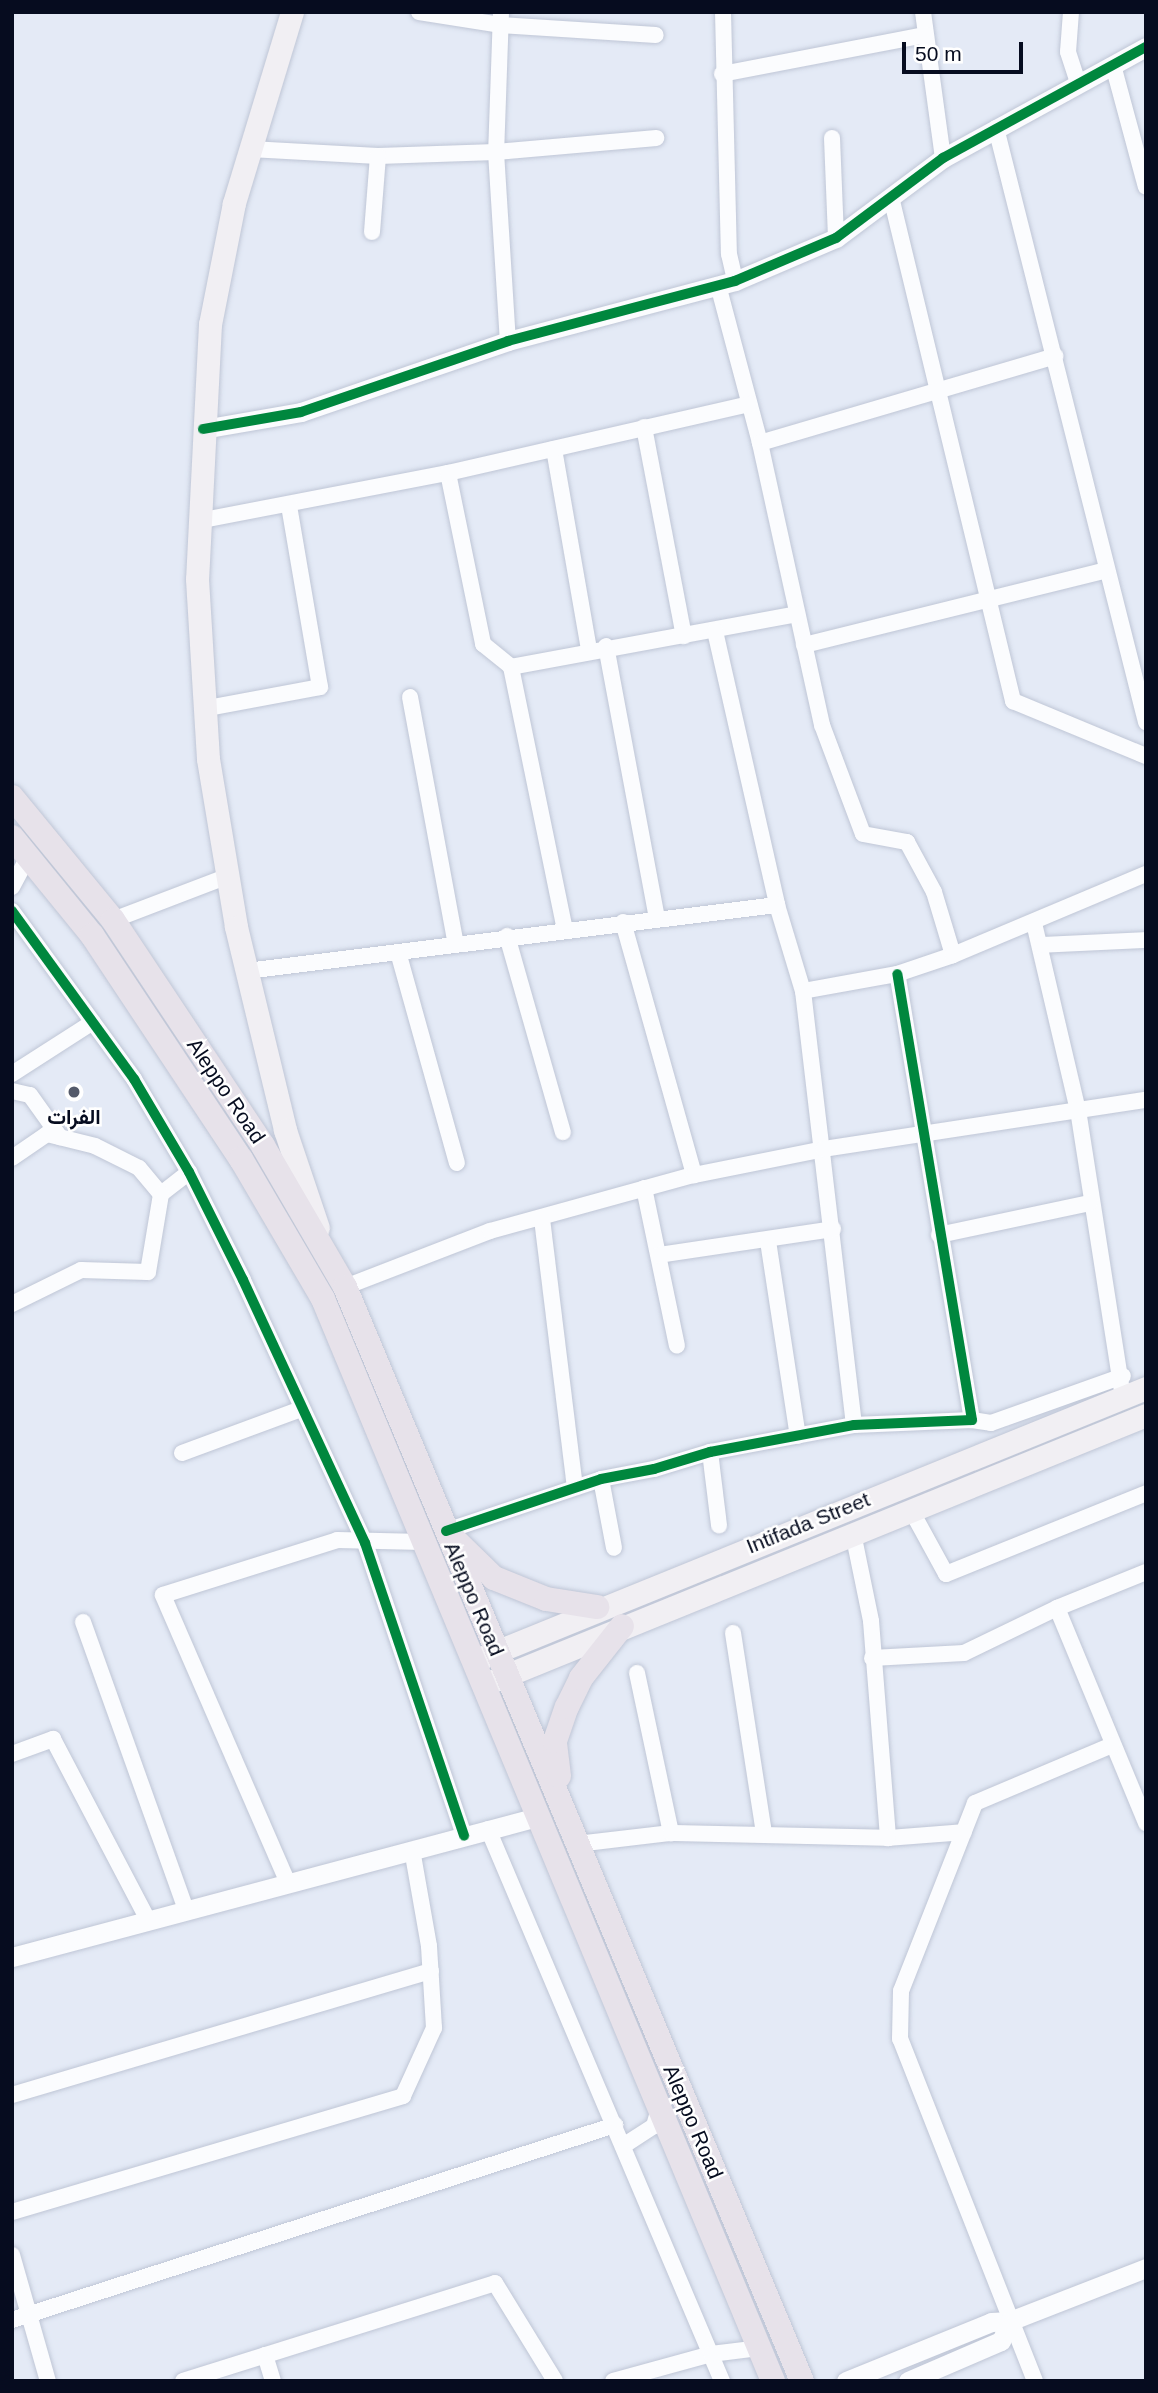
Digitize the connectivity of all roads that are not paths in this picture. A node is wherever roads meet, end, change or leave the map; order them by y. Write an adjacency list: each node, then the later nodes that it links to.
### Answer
1 (292, 12): 16 (main road)
2 (419, 12): 6 (street)
3 (723, 12): 11 (street)
4 (923, 12): 8 (street)
5 (1071, 12): 12 (street)
6 (501, 19): 7 (street); 17 (street)
7 (656, 35)
8 (925, 35): 11 (street); 19 (street)
9 (1146, 47): 10 (street)
10 (1113, 65): 12 (street); 20 (street)
11 (722, 74): 24 (street)
12 (1078, 83): 13 (street)
13 (996, 128): 19 (street); 26 (street)
14 (656, 138): 17 (street)
15 (832, 138): 23 (street)
16 (250, 149): 18 (street); 30 (main road)
17 (496, 152): 18 (street); 25 (street)
18 (377, 156): 22 (street)
19 (943, 158): 21 (street)
20 (1146, 187)
21 (891, 197): 23 (street); 27 (street)
22 (372, 232)
23 (836, 238): 24 (street)
24 (726, 283): 25 (street); 28 (street)
25 (508, 341): 30 (street)
26 (1055, 356): 27 (street); 36 (street)
27 (941, 390): 31 (street); 37 (street)
28 (749, 404): 29 (street); 31 (street)
29 (644, 427): 32 (street); 40 (street)
30 (203, 429): 35 (main road)
31 (760, 443): 38 (street)
32 (554, 449): 33 (street); 43 (street)
33 (448, 473): 34 (street); 44 (street)
34 (289, 506): 35 (street); 47 (street)
35 (198, 521): 47 (main road)
36 (1107, 570): 37 (street); 45 (street)
37 (987, 601): 41 (street); 49 (street)
38 (797, 614): 39 (street); 41 (street)
39 (715, 631): 40 (street); 56 (street)
40 (684, 636): 42 (street)
41 (804, 645): 68 (street)
42 (606, 646): 43 (street); 58 (street)
43 (589, 650): 44 (street)
44 (511, 667): 62 (street)
45 (1141, 687): 48 (street)
46 (411, 697): 65 (street)
47 (203, 709): 54 (main road)
48 (1146, 722)
49 (1146, 756)
50 (12, 797): 59 (main road, Aleppo Road)
51 (12, 837): 52 (main road, Aleppo Road)
52 (28, 857): 55 (street); 112 (main road, Aleppo Road)
53 (1146, 874): 61 (street)
54 (228, 876): 59 (street); 69 (main road)
55 (12, 887)
56 (777, 905): 58 (street); 71 (street)
57 (12, 911): 72 (street)
58 (657, 918): 60 (street)
59 (113, 920): 92 (main road, Aleppo Road)
60 (623, 922): 62 (street); 84 (street)
61 (1034, 923): 66 (street); 68 (street)
62 (565, 929): 63 (street)
63 (507, 936): 65 (street); 77 (street)
64 (1146, 940): 66 (street)
65 (456, 944): 67 (street)
66 (1040, 945): 76 (street)
67 (398, 952): 69 (street); 82 (street)
68 (953, 955): 70 (street)
69 (246, 971): 92 (main road)
70 (897, 974): 71 (street); 78 (street)
71 (803, 990): 80 (street)
72 (93, 1021): 73 (street); 83 (street)
73 (12, 1074)
74 (12, 1091): 79 (street)
75 (1146, 1100): 76 (street)
76 (1078, 1110): 78 (street); 87 (street)
77 (563, 1132)
78 (923, 1134): 80 (street); 90 (street)
79 (60, 1138): 81 (street); 86 (street)
80 (824, 1149): 84 (street); 89 (street)
81 (12, 1158)
82 (457, 1163)
83 (189, 1172): 86 (street); 98 (street)
84 (694, 1175): 85 (street)
85 (644, 1188): 88 (street); 93 (street)
86 (161, 1194): 95 (street)
87 (1090, 1203): 90 (street); 97 (street)
88 (542, 1219): 94 (street); 106 (street)
89 (833, 1229): 91 (street); 101 (street)
90 (939, 1235): 100 (street)
91 (768, 1241): 93 (street); 102 (street)
92 (326, 1251): 94 (main road, Aleppo Road)
93 (659, 1255): 96 (street)
94 (345, 1287): 110 (main road, Aleppo Road)
95 (12, 1304)
96 (677, 1346)
97 (1136, 1391): 100 (street); 116 (main road, Intifada Street)
98 (301, 1409): 104 (street); 113 (street)
99 (1146, 1415): 108 (main road, Intifada Street)
100 (972, 1420): 101 (street)
101 (855, 1425): 102 (street)
102 (798, 1436): 103 (street)
103 (710, 1452): 105 (street); 109 (street)
104 (182, 1453)
105 (601, 1479): 106 (street); 114 (street)
106 (576, 1486): 110 (street)
107 (1146, 1493): 108 (street)
108 (911, 1510): 111 (main road, Intifada Street)
109 (719, 1525)
110 (446, 1531): 116 (main road); 123 (main road, Aleppo Road)
111 (853, 1533): 119 (main road, Intifada Street); 121 (street)
112 (423, 1542): 113 (street); 122 (main road, Aleppo Road)
113 (365, 1543): 135 (street); 139 (street)
114 (614, 1548)
115 (1146, 1572): 117 (street)
116 (597, 1607): 123 (main road, Intifada Street)
117 (1057, 1608): 121 (street); 126 (street)
118 (83, 1622): 140 (street)
119 (622, 1626): 123 (main road, Intifada Street); 128 (main road)
120 (733, 1633): 134 (street)
121 (872, 1658): 136 (street)
122 (471, 1662): 123 (main road, Intifada Street); 125 (main road, Aleppo Road)
123 (500, 1662): 125 (main road, Intifada Street); 128 (main road, Aleppo Road)
124 (637, 1673): 133 (street)
125 (481, 1687): 129 (main road, Aleppo Road)
126 (1112, 1745): 130 (street); 132 (street)
127 (12, 1754): 141 (street)
128 (564, 1808): 137 (main road, Aleppo Road)
129 (537, 1817): 131 (street); 145 (main road, Aleppo Road)
130 (1146, 1823)
131 (488, 1829): 135 (street); 146 (street)
132 (964, 1832): 136 (street); 152 (street)
133 (671, 1833): 134 (street); 137 (street)
134 (764, 1833): 136 (street)
135 (464, 1836): 138 (street)
136 (888, 1838)
137 (577, 1844): 163 (main road, Aleppo Road)
138 (412, 1850): 139 (street); 143 (street)
139 (288, 1883): 140 (street)
140 (186, 1910): 141 (street)
141 (148, 1920): 142 (street)
142 (12, 1957)
143 (430, 1971): 144 (street); 148 (street)
144 (12, 2095)
145 (659, 2108): 147 (street); 153 (main road, Aleppo Road)
146 (615, 2126): 147 (street); 151 (street)
147 (623, 2146): 154 (street)
148 (12, 2212)
149 (12, 2255): 151 (street)
150 (1146, 2268): 152 (street)
151 (20, 2318): 156 (street)
152 (1010, 2321): 164 (street); 165 (street); 166 (street)
153 (760, 2348): 154 (street); 162 (main road, Aleppo Road)
154 (711, 2354): 160 (street); 161 (street)
155 (265, 2356): 157 (street); 158 (street); 159 (street)
156 (48, 2381)
157 (183, 2381)
158 (273, 2381)
159 (555, 2381)
160 (613, 2381)
161 (722, 2381)
162 (773, 2381)
163 (802, 2381)
164 (846, 2381)
165 (908, 2381)
166 (1035, 2381)

